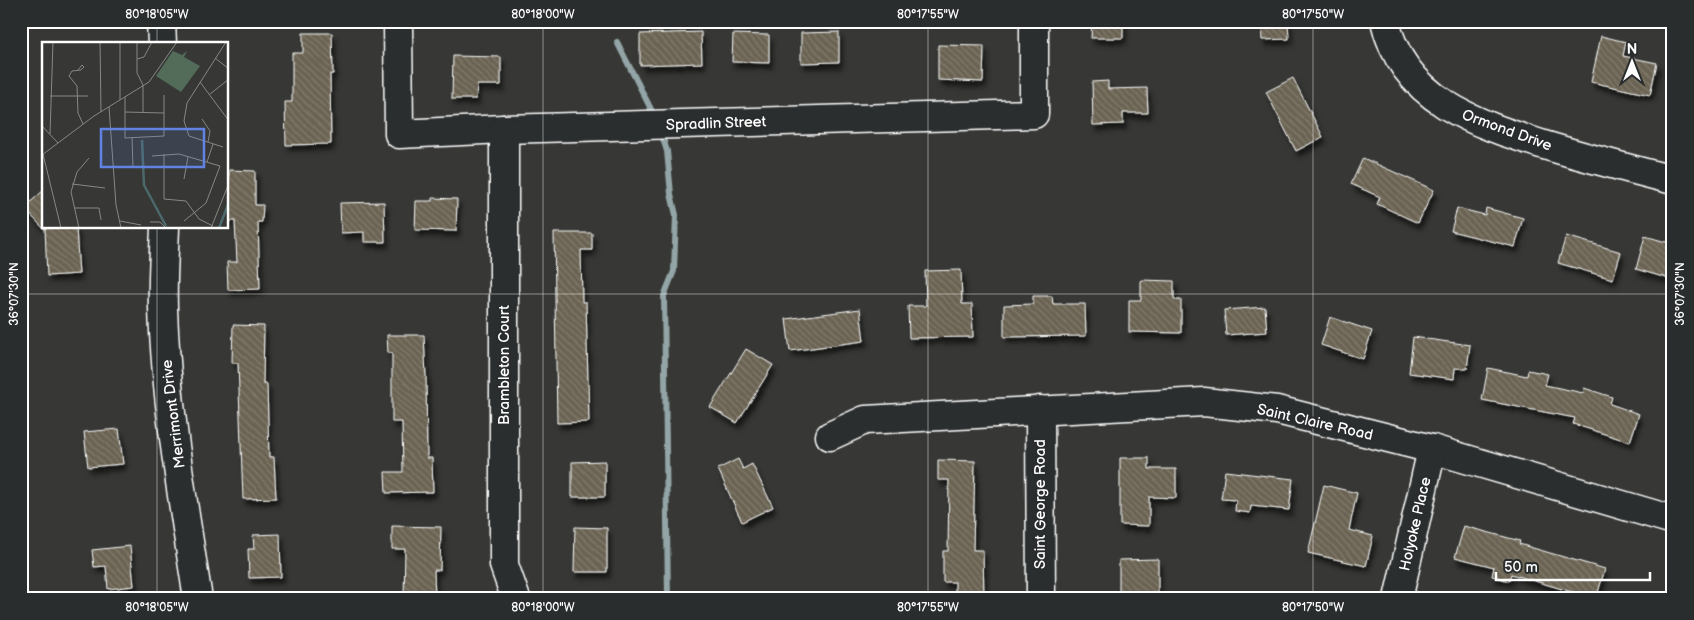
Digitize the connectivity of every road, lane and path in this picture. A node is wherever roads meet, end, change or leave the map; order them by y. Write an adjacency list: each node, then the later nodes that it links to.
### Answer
1 (161, 21): 5 (street)
2 (398, 21): 6 (street, Spradlin Street)
3 (1034, 21): 6 (street, Spradlin Street)
4 (1384, 21): 7 (street, Ormond Drive)
5 (162, 42)
6 (504, 129): 14 (street, Brambleton Court)
7 (1673, 180)
8 (165, 229): 13 (street, Merrimont Drive)
9 (1040, 410): 10 (street, Saint Claire Road); 11 (street, Saint Claire Road); 15 (street, Saint George Road)
10 (830, 436)
11 (1432, 450): 12 (street, Saint Claire Road); 16 (street, Holyoke Place)
12 (1673, 520)
13 (198, 599)
14 (516, 599)
15 (1041, 599)
16 (1398, 599)

